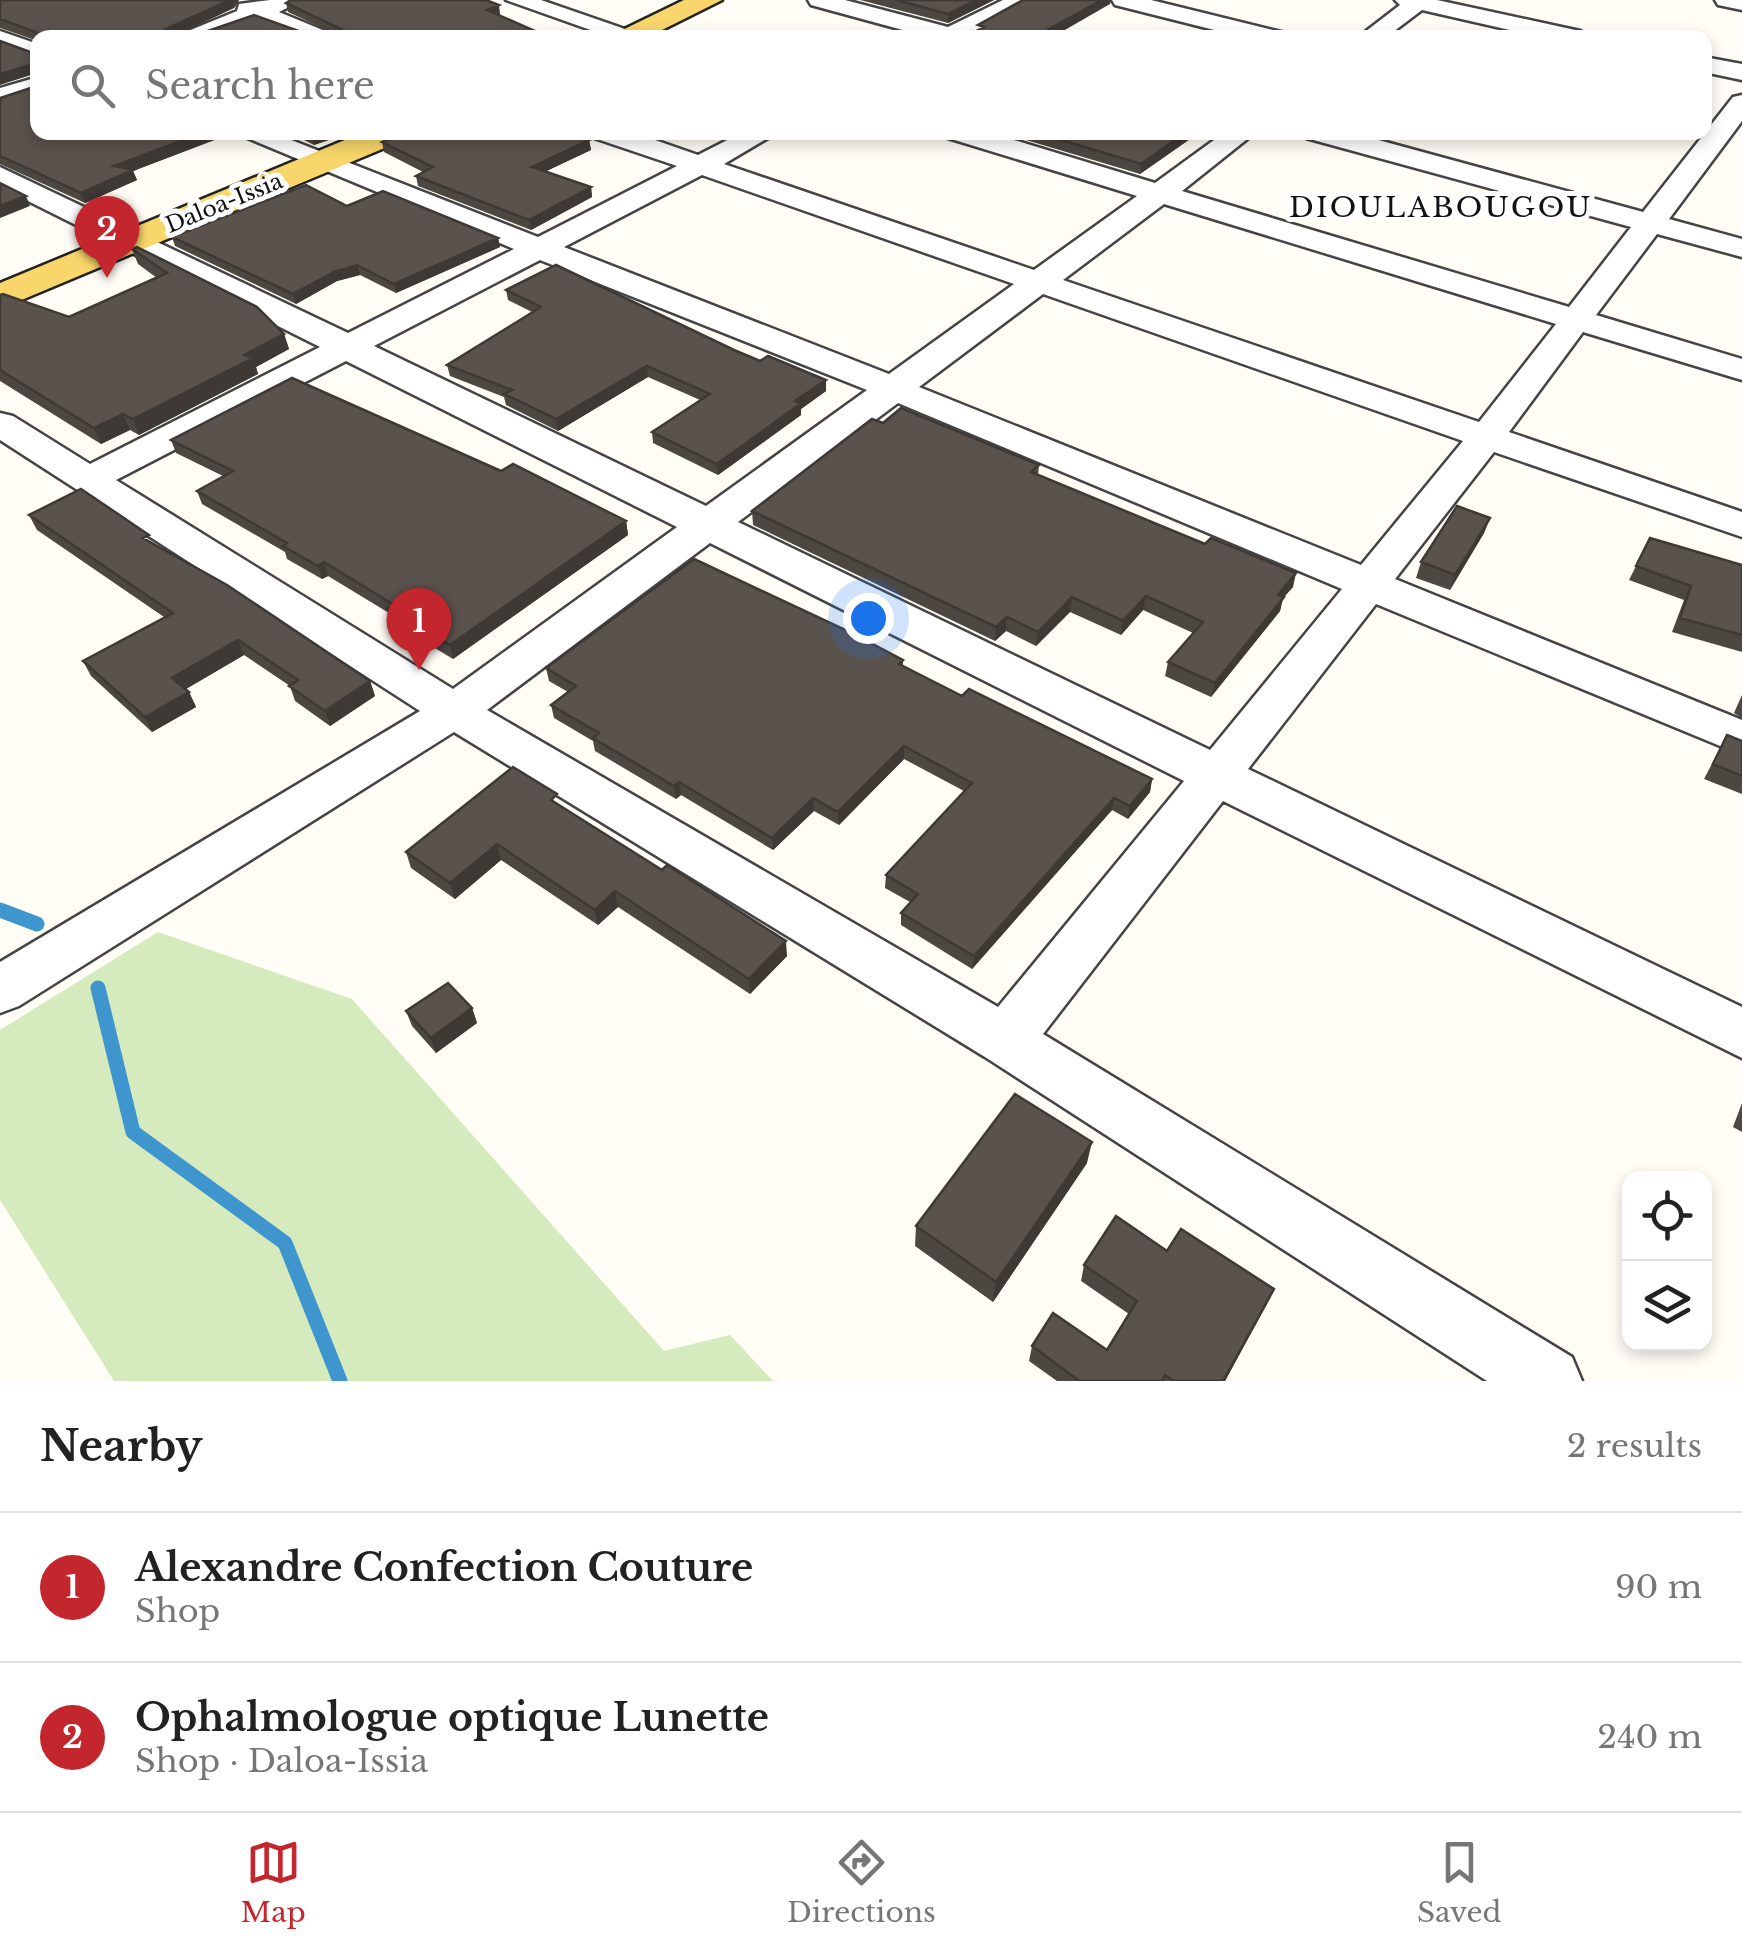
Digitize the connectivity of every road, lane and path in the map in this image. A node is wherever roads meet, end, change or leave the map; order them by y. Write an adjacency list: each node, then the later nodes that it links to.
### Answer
1 (221, 0): 11 (street)
2 (292, 0): 11 (street)
3 (517, 0): 14 (street)
4 (708, 0): 15 (main road)
5 (820, 0): 16 (street)
6 (1021, 0): 17 (street)
7 (1123, 0): 18 (street)
8 (1726, 0): 10 (street)
9 (1415, 1): 19 (street); 20 (street)
10 (1742, 3)
11 (256, 12): 12 (street); 13 (street)
12 (205, 30)
13 (307, 30)
14 (610, 30)
15 (642, 30)
16 (931, 30)
17 (964, 30)
18 (1245, 30)
19 (1379, 30)
20 (1544, 30)
21 (0, 38): 22 (street)
22 (30, 49)
23 (1712, 66): 24 (street)
24 (1742, 72)
25 (30, 87): 26 (street)
26 (0, 97)
27 (1742, 103): 35 (street)
28 (267, 140): 36 (street)
29 (375, 140): 36 (main road, Daloa-Issia)
30 (627, 140): 37 (street)
31 (750, 140): 37 (street)
32 (984, 140): 39 (street)
33 (1232, 140): 39 (street)
34 (1345, 140): 40 (street)
35 (1712, 143): 40 (street)
36 (323, 162): 41 (main road, Daloa-Issia); 42 (street)
37 (700, 166): 42 (street); 44 (street)
38 (0, 176): 41 (street)
39 (1159, 193): 44 (street); 46 (street)
40 (1647, 222): 43 (street); 46 (street)
41 (132, 241): 45 (main road, Daloa-Issia); 47 (street)
42 (543, 248): 47 (street); 49 (street)
43 (1742, 248)
44 (1040, 281): 49 (street); 51 (street)
45 (0, 297)
46 (1574, 320): 48 (street); 51 (street)
47 (340, 348): 52 (street); 54 (street)
48 (1742, 370)
49 (892, 388): 54 (street); 55 (street)
50 (0, 424): 52 (street)
51 (1488, 436): 53 (street); 55 (street)
52 (88, 480): 56 (street)
53 (1742, 525)
54 (706, 528): 56 (street); 58 (street)
55 (1369, 583): 57 (street); 58 (street)
56 (454, 711): 59 (street); 61 (street)
57 (1742, 738)
58 (1218, 776): 60 (street); 61 (street)
59 (0, 990)
60 (1742, 1034)
61 (1006, 1040): 62 (street)
62 (1548, 1381)

